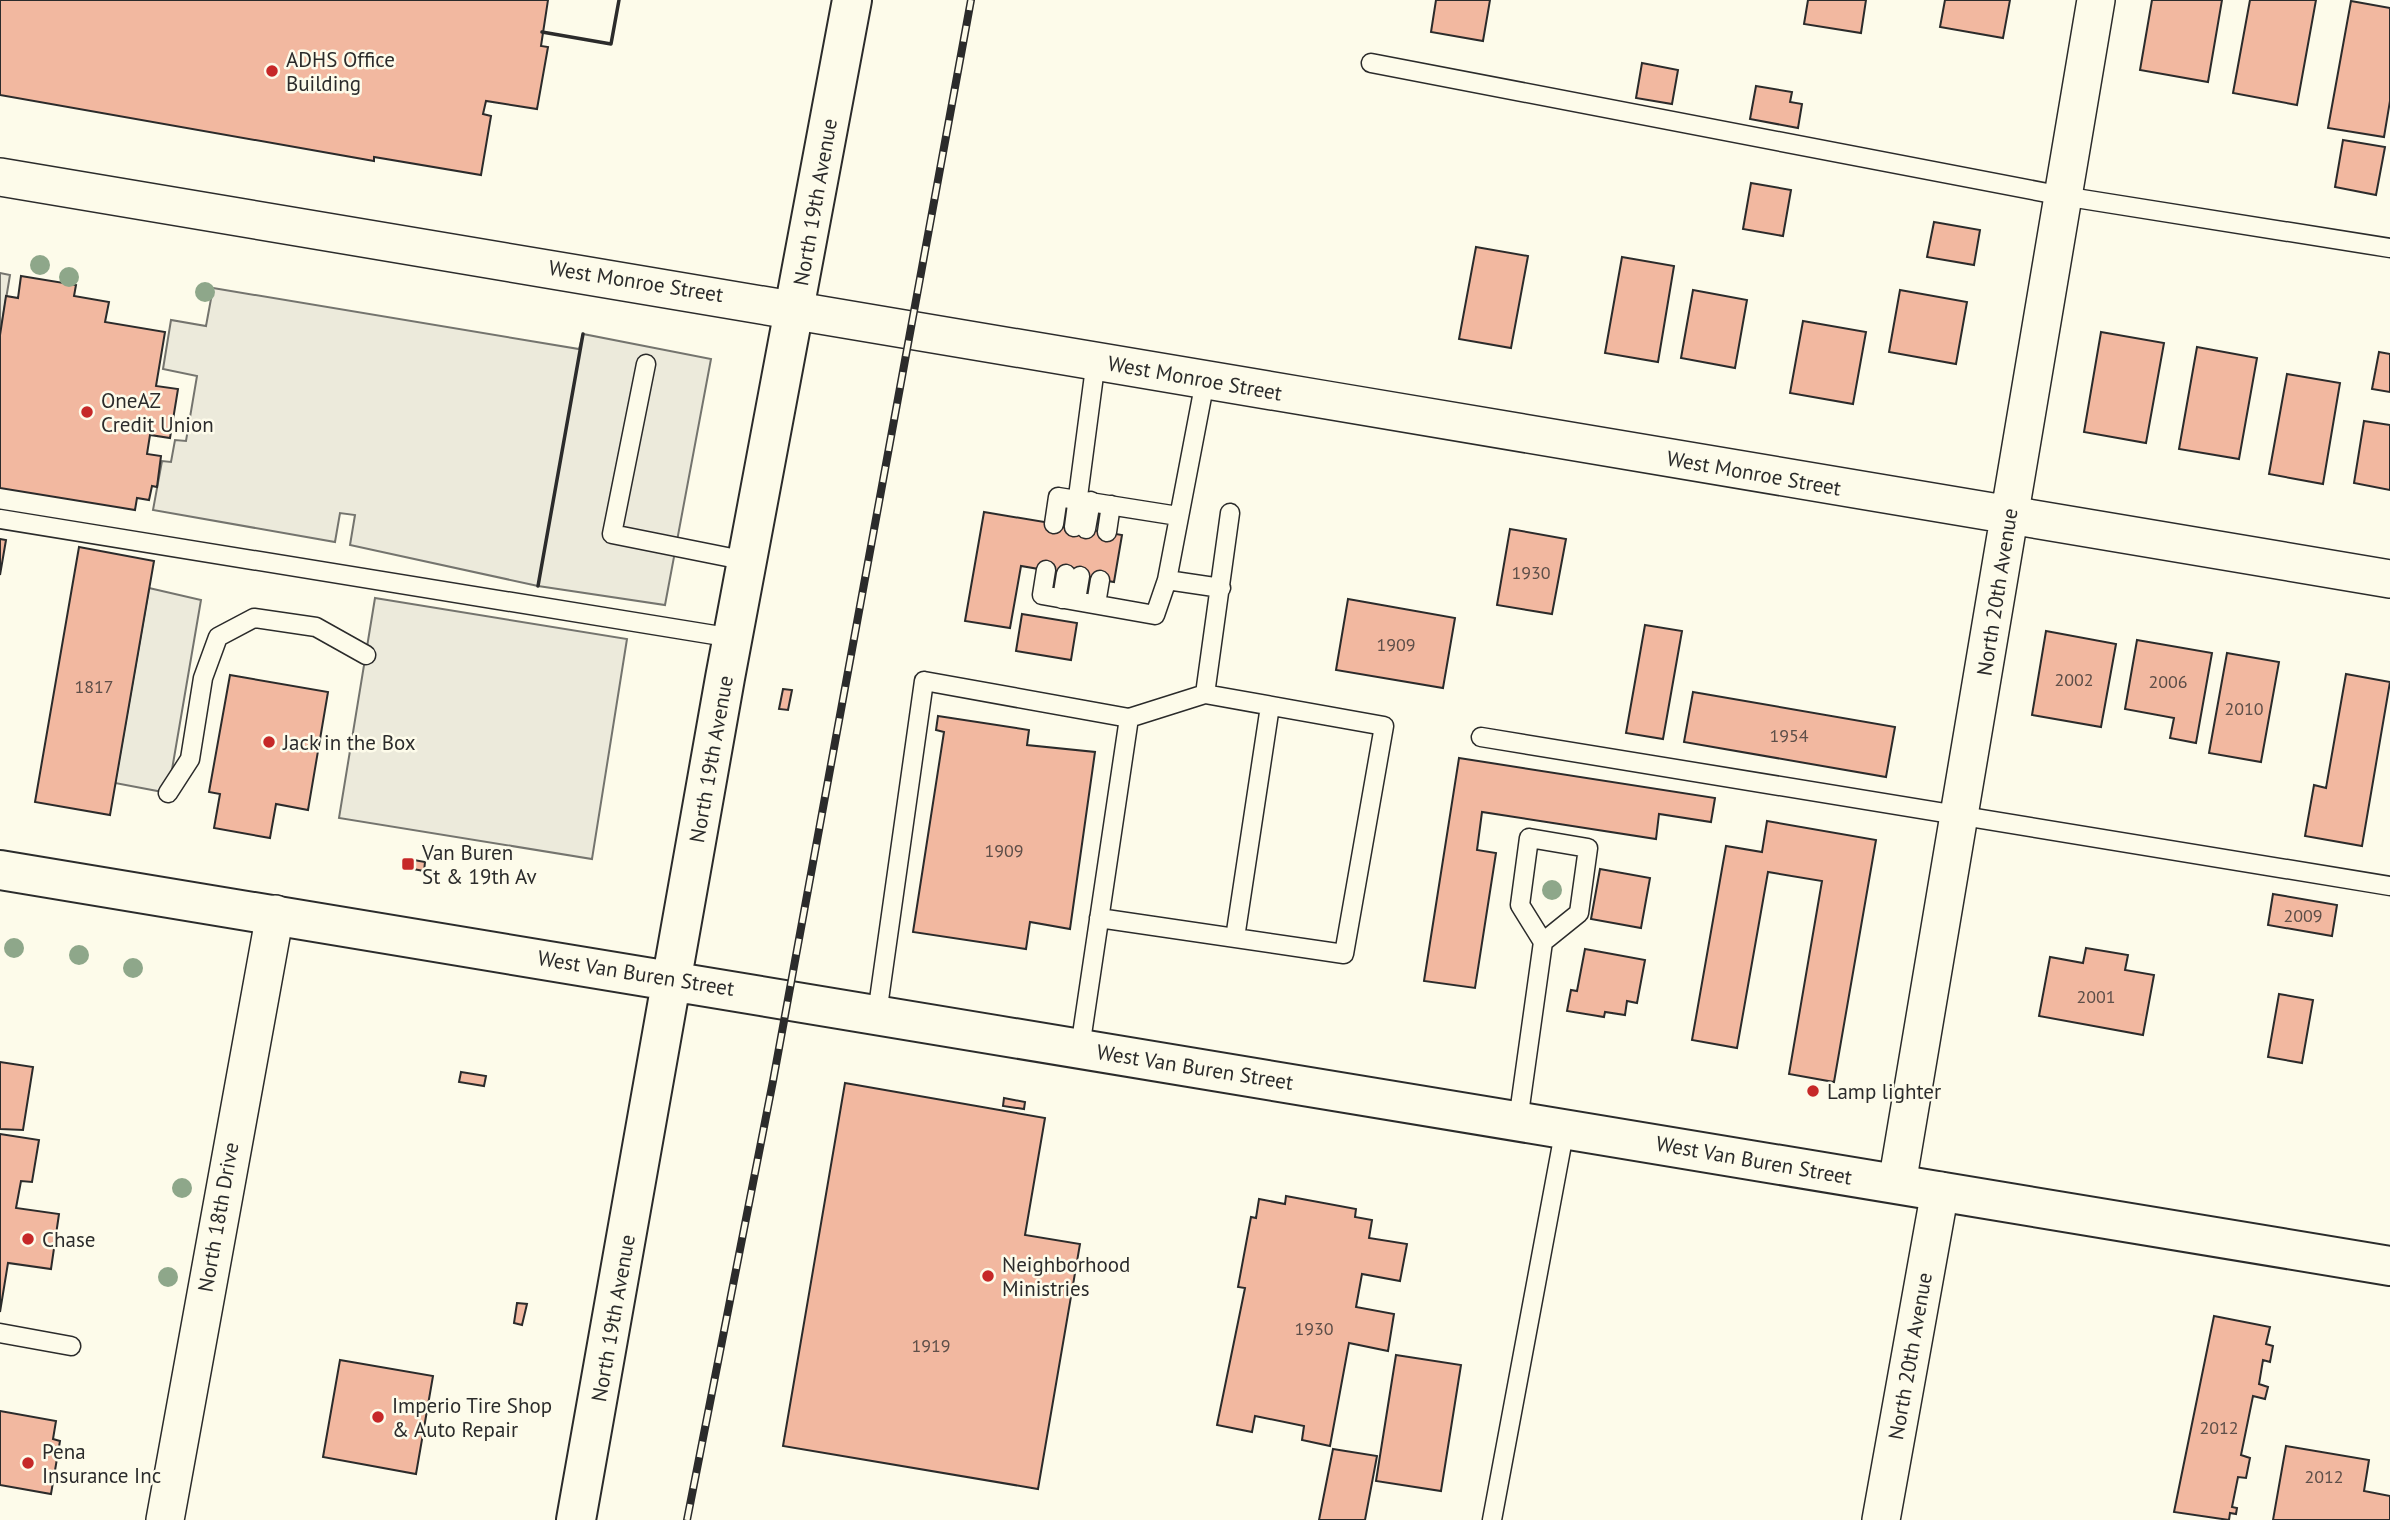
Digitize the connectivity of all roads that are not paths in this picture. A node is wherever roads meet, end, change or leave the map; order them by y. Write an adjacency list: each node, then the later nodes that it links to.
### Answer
1 (852, 0): 7 (main road, North 19th Avenue)
2 (2096, 0): 5 (street, North 20th Avenue)
3 (1371, 63): 5 (lane)
4 (0, 177): 7 (street, West Monroe Street)
5 (2063, 196): 6 (lane); 15 (street, North 20th Avenue)
6 (2390, 248)
7 (796, 307): 8 (street, West Monroe Street); 20 (main road, North 19th Avenue)
8 (1096, 360): 10 (street, West Monroe Street); 11 (lane)
9 (646, 364): 20 (lane)
10 (1205, 381): 14 (lane); 15 (street, West Monroe Street)
11 (1084, 500): 12 (lane); 17 (lane); 18 (lane)
12 (1111, 505): 14 (lane); 19 (lane)
13 (1230, 513): 26 (lane)
14 (1178, 516): 25 (lane)
15 (2010, 516): 23 (street, West Monroe Street); 36 (street, North 20th Avenue)
16 (0, 519): 29 (lane)
17 (1054, 524)
18 (1080, 528)
19 (1107, 532)
20 (747, 561): 29 (main road, North 19th Avenue)
21 (1046, 570): 27 (lane)
22 (1073, 575): 27 (lane)
23 (2390, 579)
24 (1100, 580): 28 (lane)
25 (1167, 580): 26 (lane); 28 (lane)
26 (1221, 588): 31 (lane)
27 (1069, 599): 28 (lane)
28 (1096, 604)
29 (733, 638): 43 (main road, North 19th Avenue)
30 (366, 655): 35 (lane)
31 (1205, 694): 32 (lane); 33 (lane)
32 (1270, 706): 41 (lane); 41 (lane)
33 (1129, 718): 40 (lane); 44 (lane)
34 (1481, 737): 36 (lane)
35 (168, 793)
36 (1960, 815): 38 (lane); 48 (street, North 20th Avenue)
37 (0, 870): 39 (main road, West Van Buren Street)
38 (2390, 886)
39 (275, 914): 43 (main road, West Van Buren Street); 53 (street, North 18th Drive)
40 (1099, 918): 41 (lane); 45 (lane)
41 (1235, 938)
42 (1543, 942): 42 (lane); 46 (lane)
43 (673, 980): 44 (main road, West Van Buren Street); 54 (main road, North 19th Avenue)
44 (877, 1014): 45 (main road, West Van Buren Street)
45 (1080, 1048): 46 (main road, West Van Buren Street)
46 (1518, 1121): 47 (main road, West Van Buren Street)
47 (1565, 1128): 48 (main road, West Van Buren Street); 55 (lane)
48 (1898, 1184): 49 (main road, West Van Buren Street)
49 (1940, 1191): 50 (main road, West Van Buren Street); 56 (street, North 20th Avenue)
50 (2390, 1266)
51 (0, 1334): 52 (lane)
52 (71, 1346)
53 (165, 1520)
54 (576, 1520)
55 (1492, 1520)
56 (1881, 1520)

